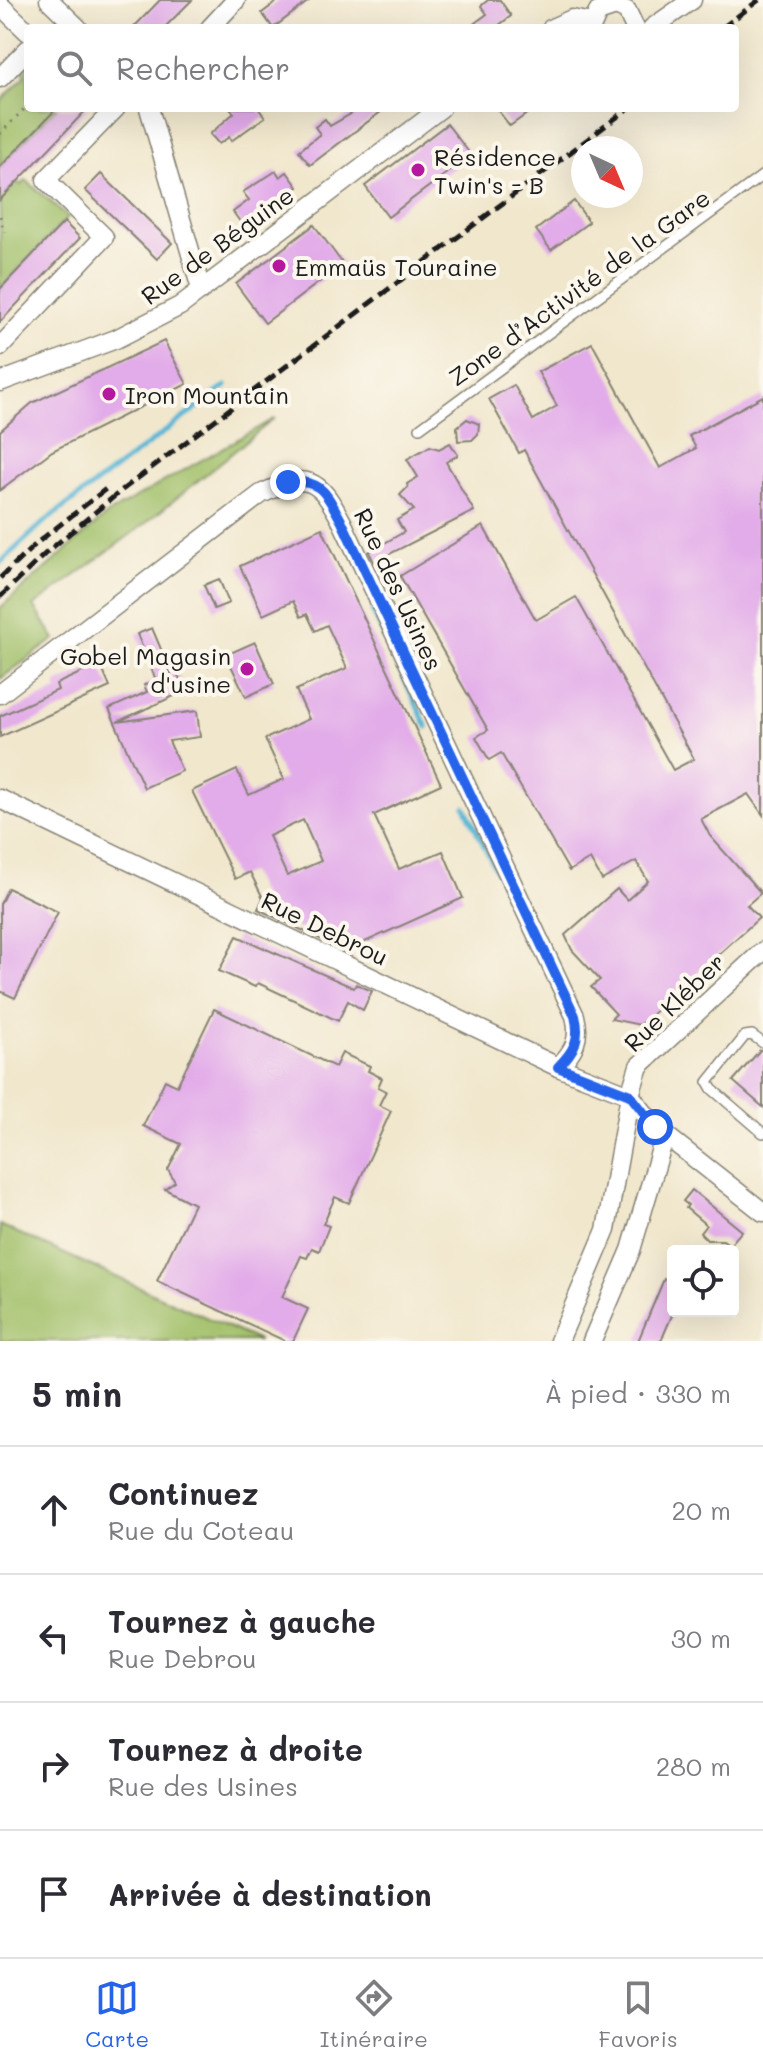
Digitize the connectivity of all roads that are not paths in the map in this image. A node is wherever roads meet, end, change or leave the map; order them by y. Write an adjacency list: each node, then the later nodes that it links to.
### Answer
1 (49, 0): 6 (street)
2 (236, 0): 7 (street)
3 (692, 0): 12 (street)
4 (627, 4): 10 (street); 11 (street)
5 (0, 5): 13 (street)
6 (74, 24)
7 (214, 24)
8 (561, 24): 9 (street)
9 (588, 24)
10 (592, 24)
11 (634, 24)
12 (658, 24)
13 (24, 28)
14 (24, 53): 15 (street)
15 (0, 78)
16 (112, 112): 21 (street)
17 (150, 112): 20 (street)
18 (436, 112): 20 (street, Rue de Béguine)
19 (762, 176): 23 (lane, Zone d’Activité de la Gare)
20 (201, 289): 22 (street, Rue de Béguine)
21 (0, 347)
22 (0, 382)
23 (420, 428)
24 (0, 694): 28 (street, Rue des Usines)
25 (0, 799): 28 (street, Rue Debrou)
26 (763, 951): 29 (street, Rue Kléber)
27 (763, 1043): 30 (lane)
28 (558, 1067): 29 (street, Rue Debrou)
29 (630, 1095): 31 (street); 33 (street, Rue Kléber)
30 (763, 1133)
31 (665, 1135): 32 (street); 34 (street)
32 (763, 1212)
33 (559, 1341)
34 (592, 1341)

